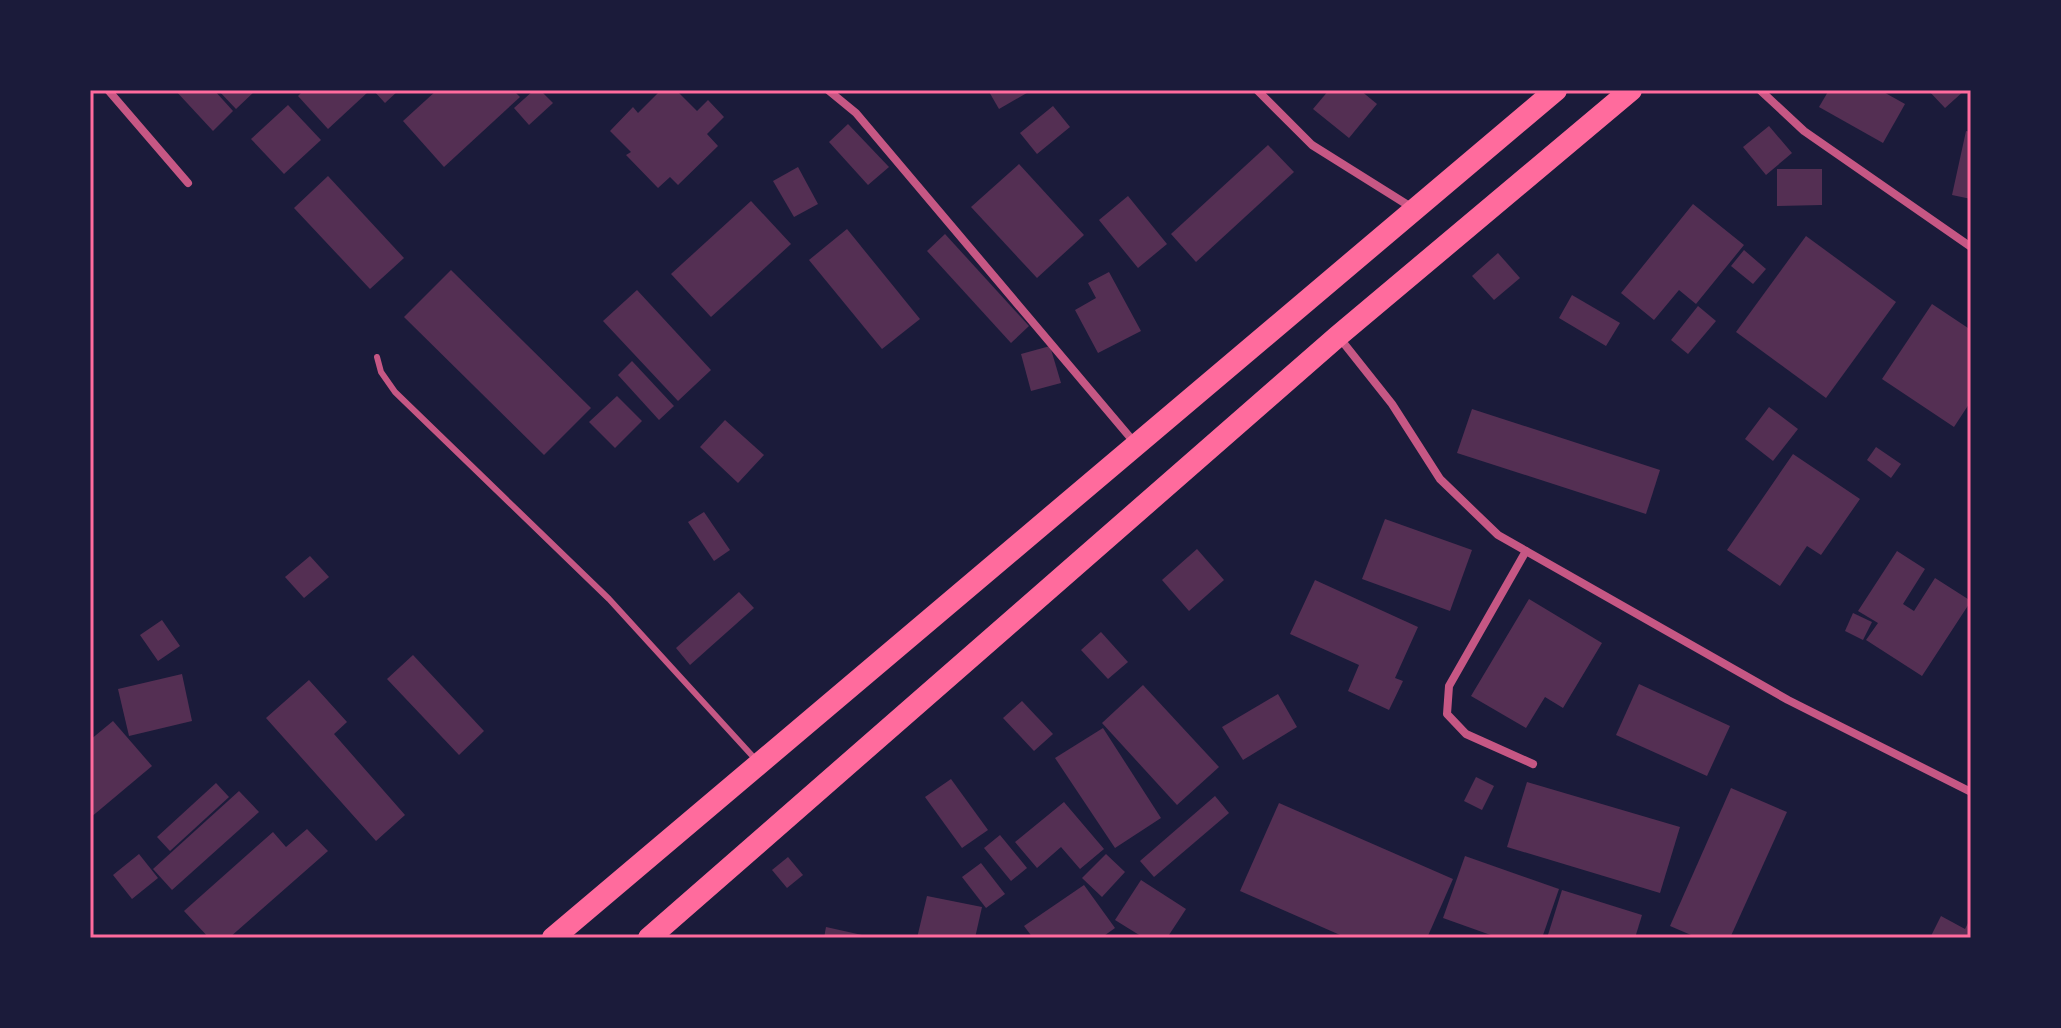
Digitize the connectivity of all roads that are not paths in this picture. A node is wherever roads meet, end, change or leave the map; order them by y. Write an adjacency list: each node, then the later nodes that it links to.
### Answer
1 (108, 90): 7 (street)
2 (828, 90): 12 (street)
3 (1257, 90): 8 (street)
4 (1556, 90): 8 (highway)
5 (1631, 90): 10 (highway)
6 (1760, 90): 9 (street)
7 (188, 183)
8 (1415, 210): 12 (highway)
9 (1971, 247)
10 (1338, 336): 13 (street); 18 (highway)
11 (377, 357): 14 (lane)
12 (1136, 444): 14 (highway)
13 (1526, 551): 15 (street); 16 (street)
14 (759, 764): 17 (highway)
15 (1533, 764)
16 (1971, 792)
17 (553, 938)
18 (649, 938)

